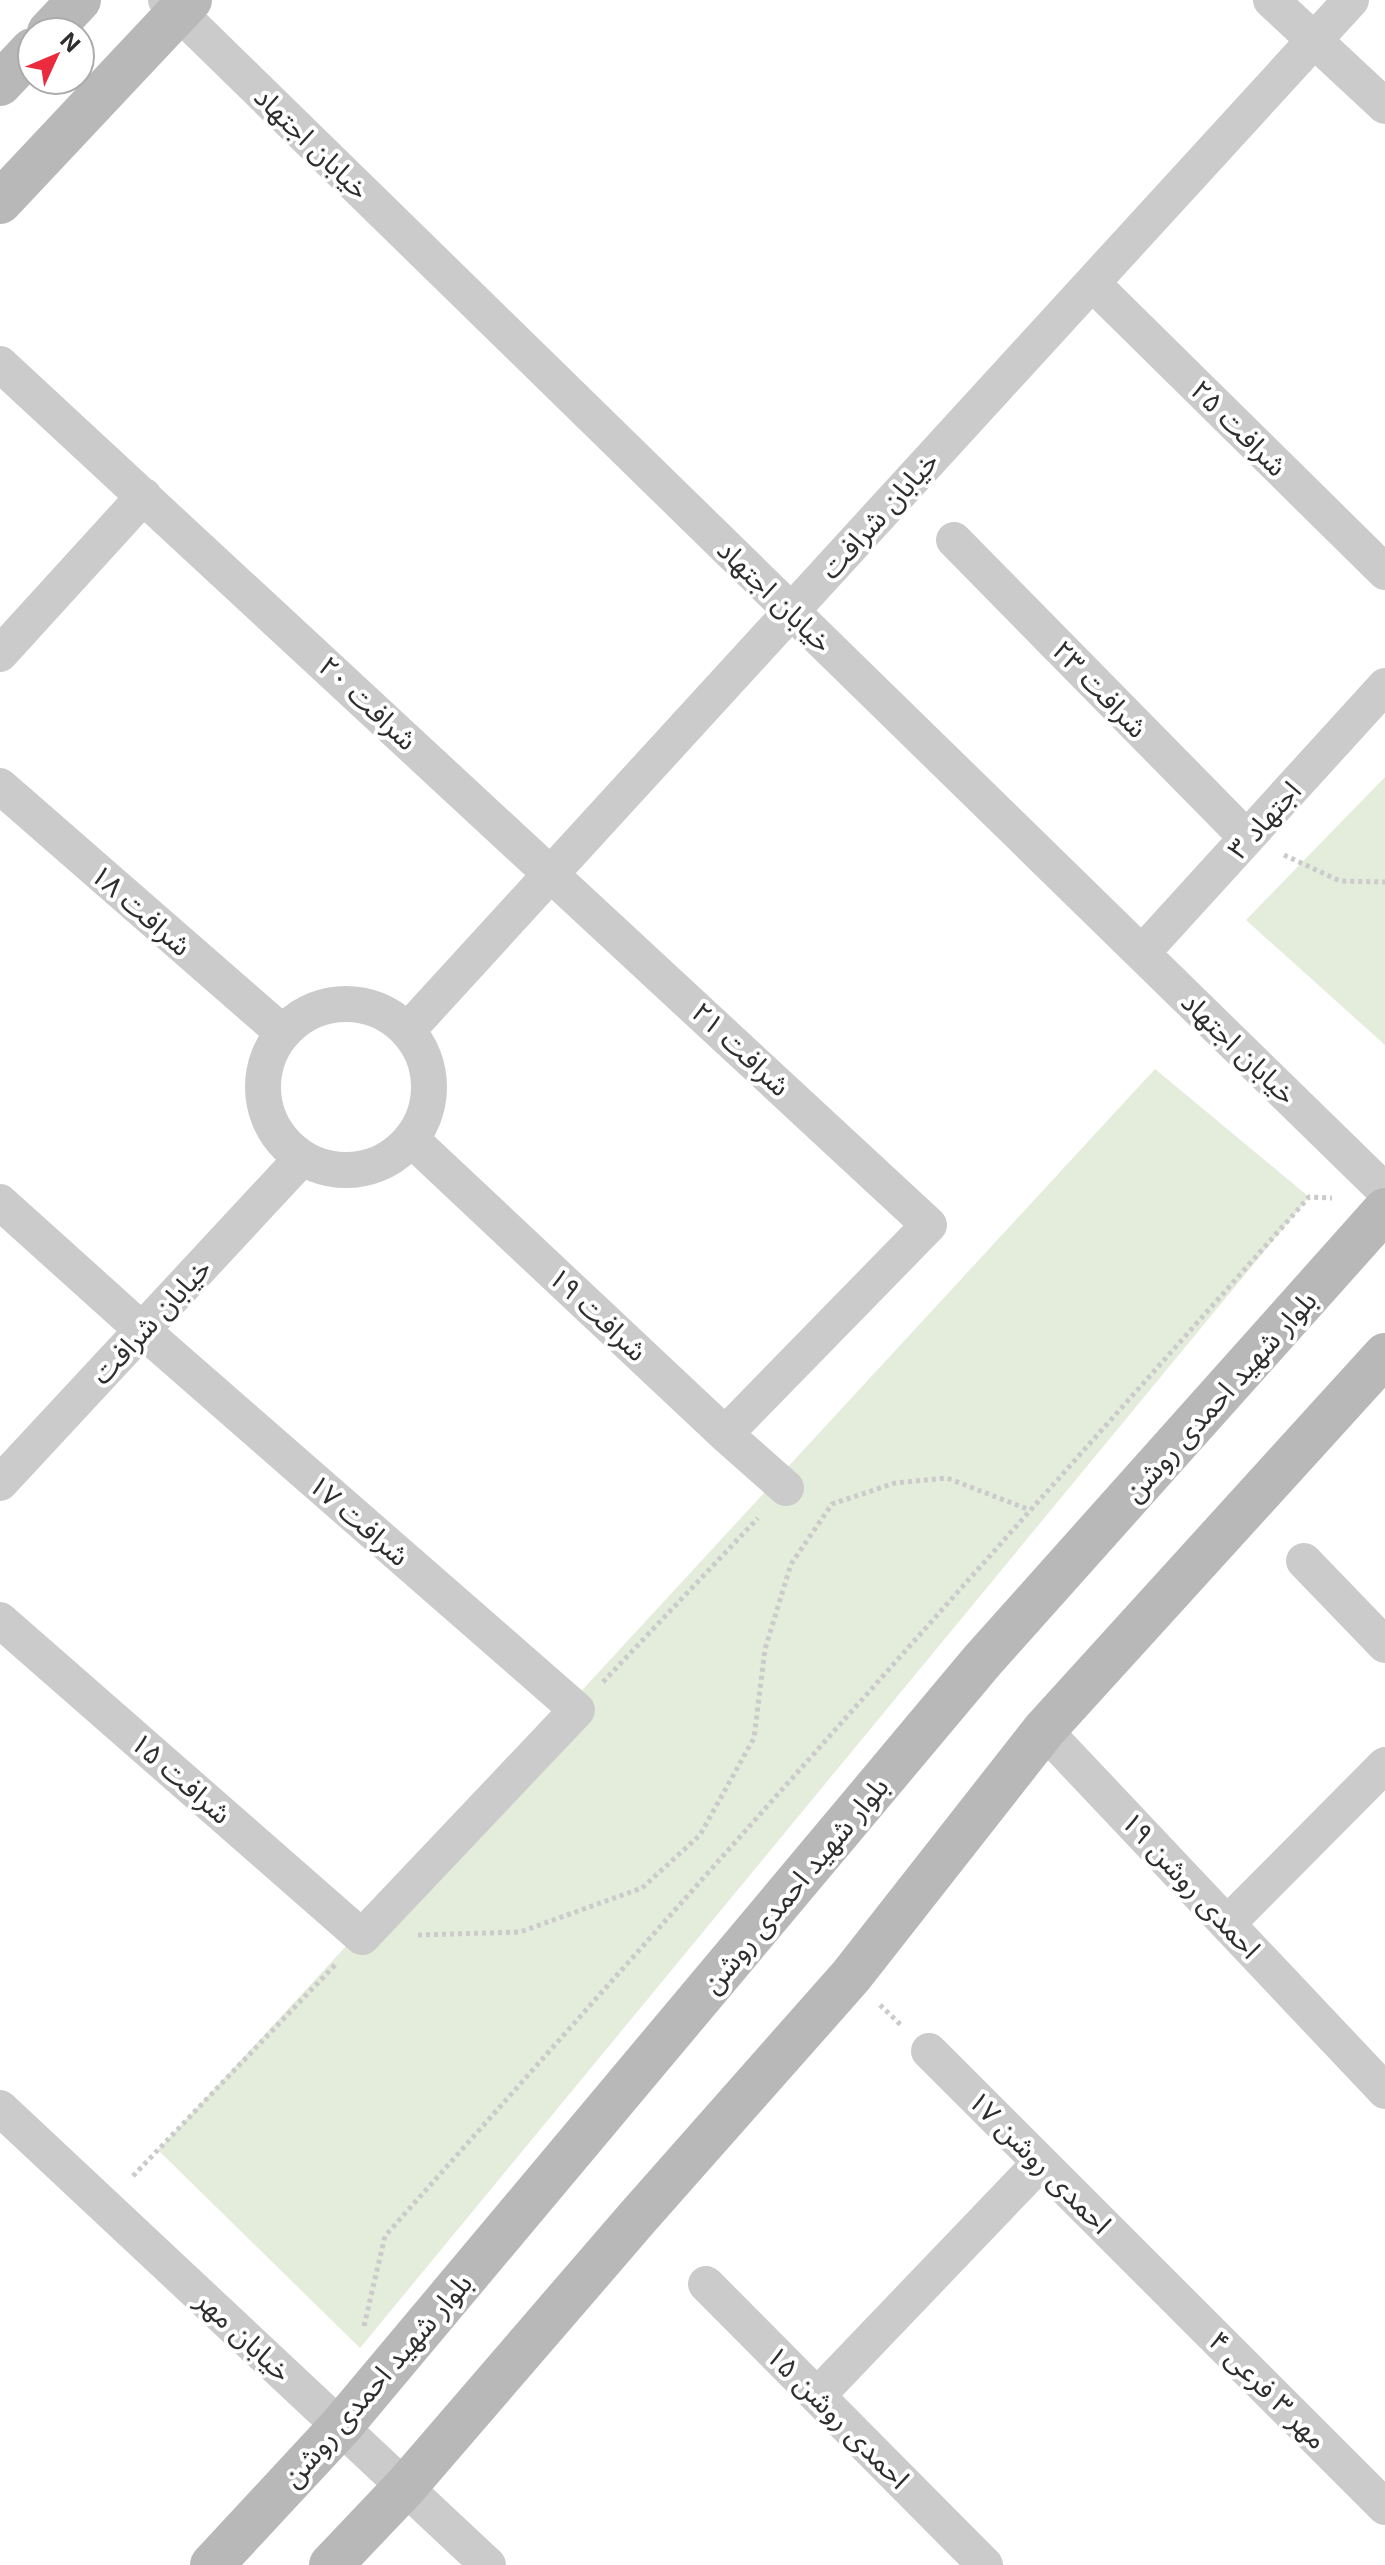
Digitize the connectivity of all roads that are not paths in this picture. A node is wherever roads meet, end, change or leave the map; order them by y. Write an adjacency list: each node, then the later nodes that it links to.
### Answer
1 (79, 0): 5 (main road)
2 (1271, 0): 6 (street)
3 (1351, 0): 6 (street, خیابان شرافت)
4 (178, 4): 10 (main road); 16 (street, خیابان اجتهاد)
5 (64, 16)
6 (1315, 40): 9 (street); 11 (street, خیابان شرافت)
7 (16, 67): 8 (main road)
8 (0, 84)
9 (1385, 106)
10 (0, 202)
11 (1092, 283): 15 (street, شرافت ۲۵); 16 (street, خیابان شرافت)
12 (0, 364): 13 (street, شرافت ۲۰)
13 (144, 496): 17 (street); 21 (street, شرافت ۲۰)
14 (954, 540): 20 (street, شرافت ۲۳)
15 (1385, 572)
16 (791, 612): 21 (street, خیابان شرافت); 22 (street, خیابان اجتهاد)
17 (0, 654)
18 (1385, 686): 20 (street, اجتهاد ۳)
19 (0, 786): 24 (street, شرافت ۱۸)
20 (1247, 838): 22 (street, اجتهاد ۳)
21 (552, 874): 23 (street, خیابان شرافت); 32 (street, شرافت ۲۱)
22 (1142, 953): 27 (street, خیابان اجتهاد)
23 (407, 1031): 24 (street); 25 (street)
24 (283, 1033): 26 (street)
25 (411, 1139): 26 (street); 32 (street, شرافت ۱۹)
26 (302, 1158): 30 (street, خیابان شرافت)
27 (1385, 1191)
28 (0, 1202): 30 (street, شرافت ۱۷)
29 (1385, 1210): 49 (main road, بلوار شهید احمدی روشن)
30 (142, 1330): 33 (street, خیابان شرافت); 41 (street, شرافت ۱۷)
31 (1385, 1355): 38 (main road)
32 (725, 1434): 34 (street, شرافت ۱۹)
33 (0, 1483)
34 (786, 1488)
35 (1304, 1561): 37 (street)
36 (0, 1620): 41 (street, شرافت ۱۵)
37 (1385, 1645)
38 (1044, 1730): 40 (street, احمدی روشن ۱۹); 50 (main road)
39 (1385, 1765): 40 (street)
40 (1228, 1923): 43 (street, احمدی روشن ۱۹)
41 (362, 1937)
42 (929, 2051): 45 (street, احمدی روشن ۱۷)
43 (1385, 2091)
44 (0, 2108): 49 (street, خیابان مهر)
45 (1040, 2163): 46 (street, احمدی روشن ۱۷); 48 (street)
46 (1151, 2272): 51 (street, مهر ۳ فرعی ۴)
47 (706, 2284): 48 (street, احمدی روشن ۱۵)
48 (817, 2396): 52 (street, احمدی روشن ۱۵)
49 (341, 2426): 50 (street, خیابان مهر); 53 (main road, بلوار شهید احمدی روشن)
50 (406, 2486): 54 (main road); 55 (street, خیابان مهر)
51 (1385, 2507)
52 (978, 2558)
53 (212, 2565)
54 (331, 2565)
55 (488, 2565)

